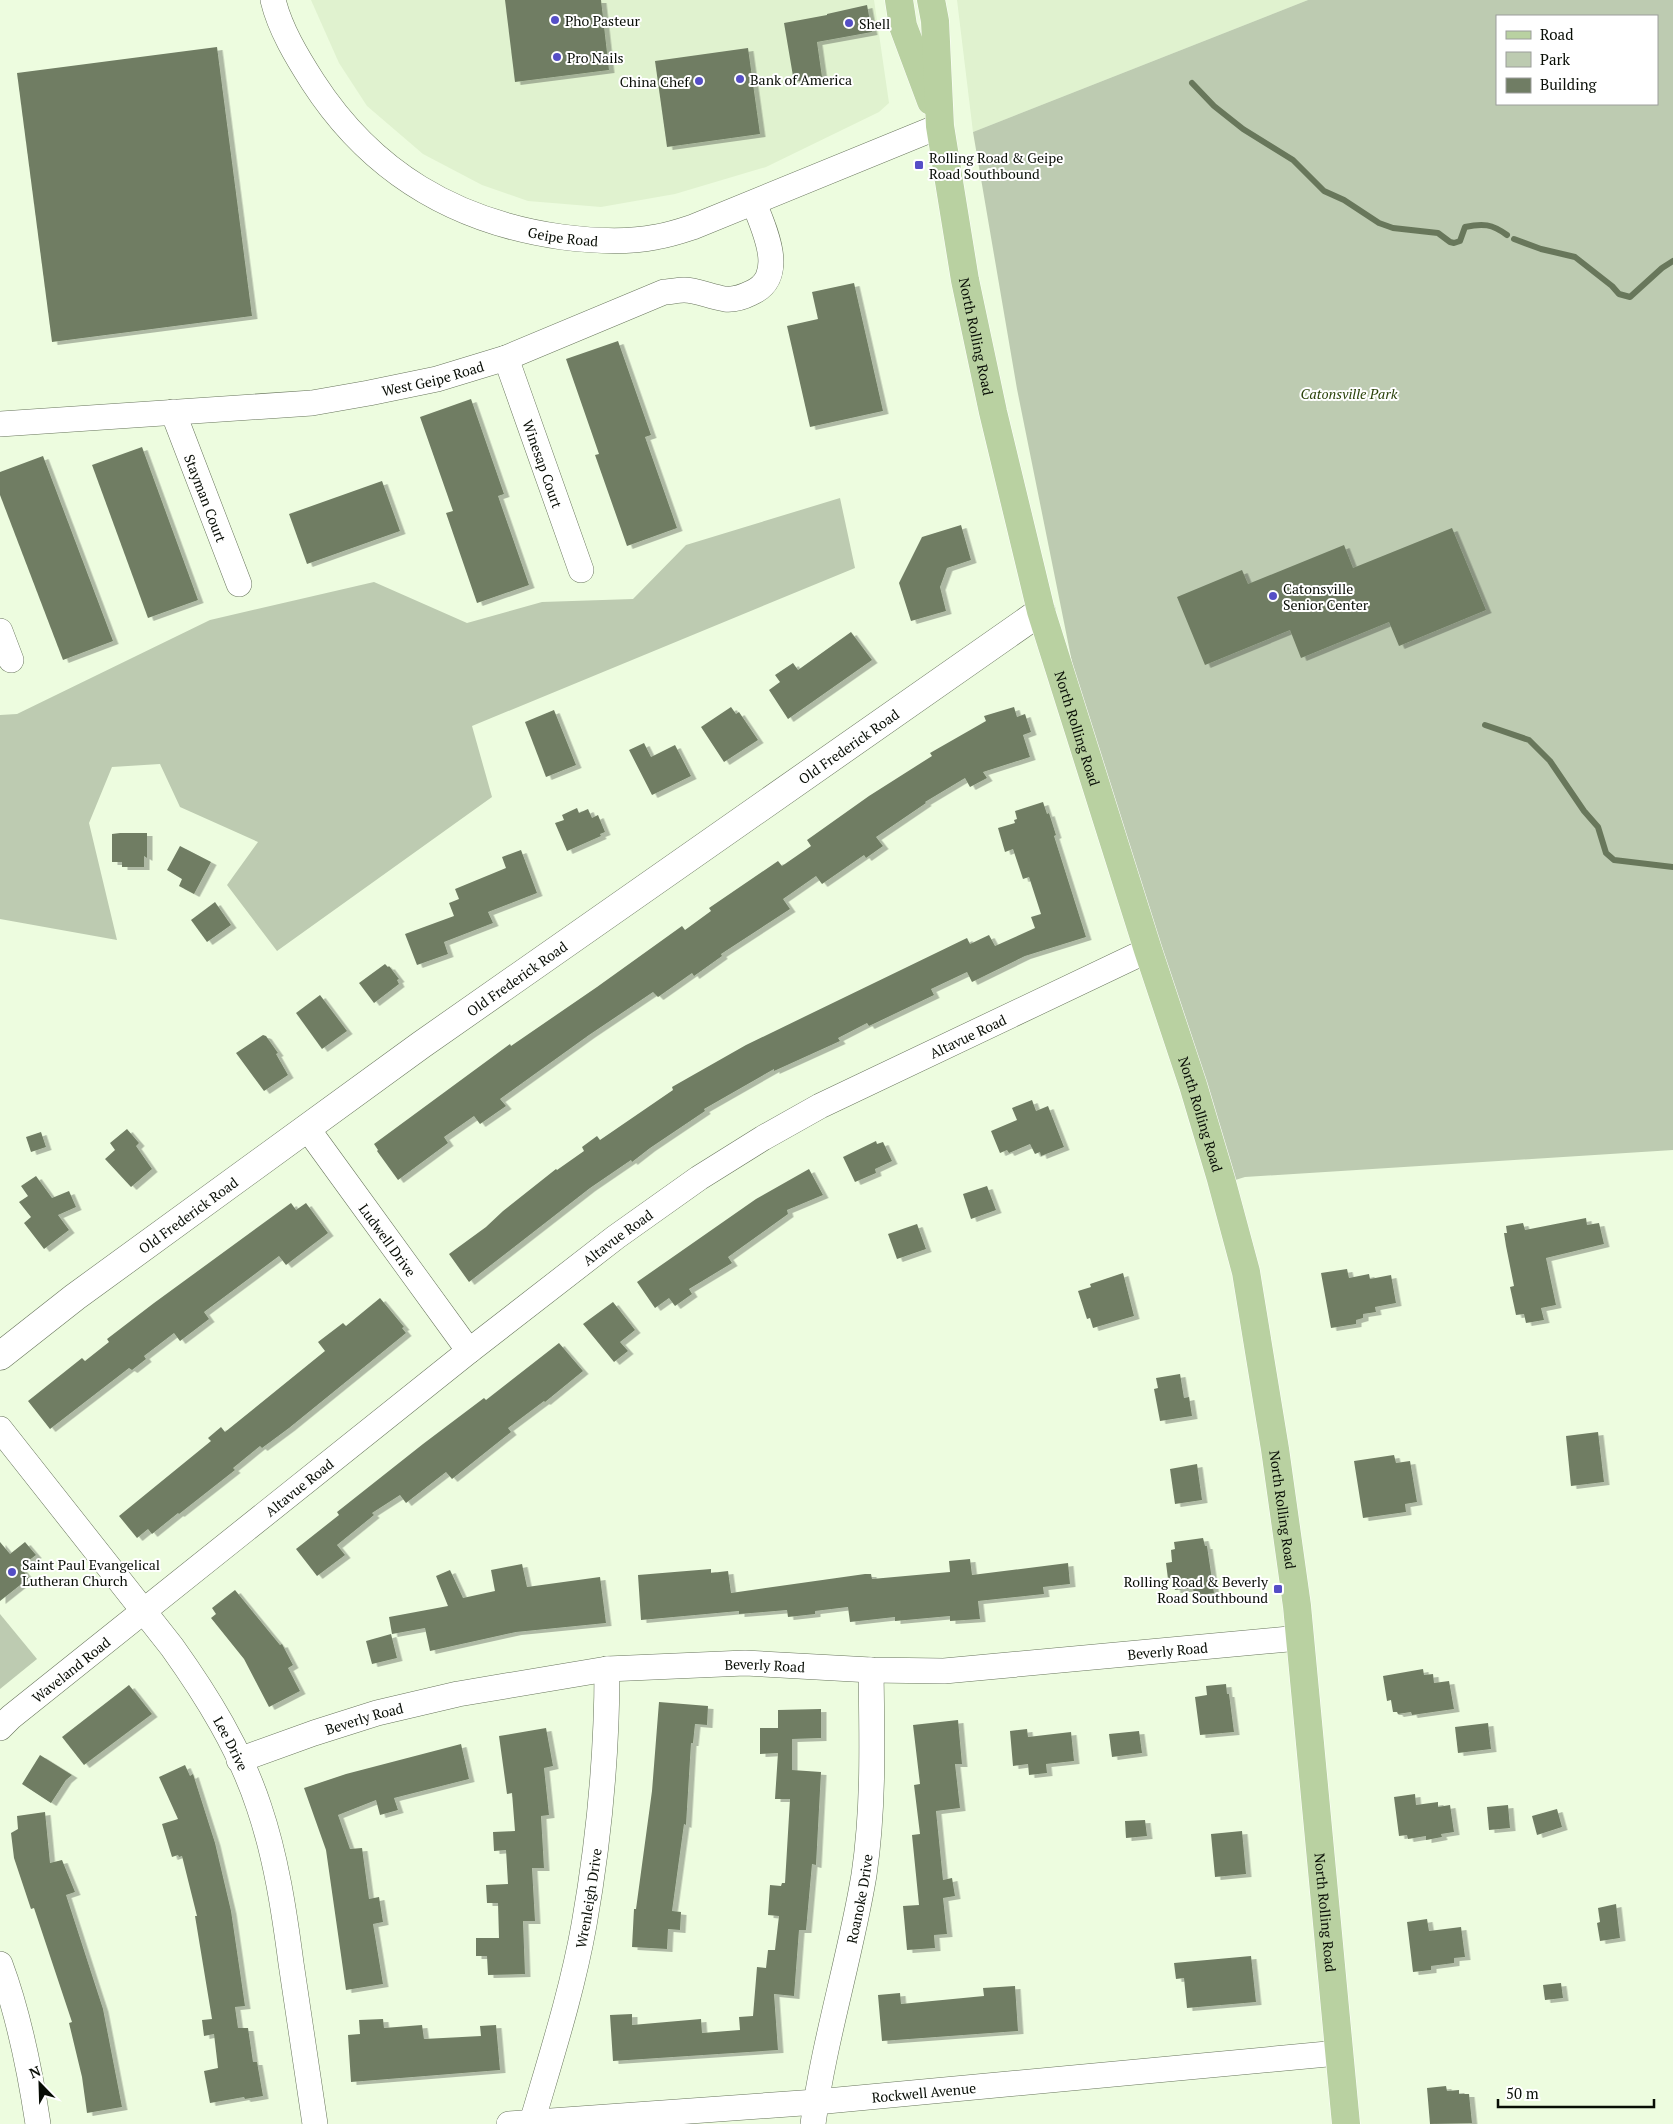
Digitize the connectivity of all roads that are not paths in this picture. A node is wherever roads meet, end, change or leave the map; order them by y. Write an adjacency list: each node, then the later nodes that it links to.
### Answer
1 (273, 0): 5 (street, Geipe Road)
2 (899, 0): 4 (main road, North Rolling Road)
3 (931, 0): 4 (main road, North Rolling Road)
4 (940, 126): 5 (street, Geipe Road); 11 (main road, North Rolling Road)
5 (754, 203): 6 (street, West Geipe Road)
6 (506, 358): 7 (street, West Geipe Road); 9 (street, Winesap Court)
7 (172, 412): 8 (street, West Geipe Road); 10 (street, Stayman Court)
8 (0, 424)
9 (581, 570)
10 (239, 584)
11 (1041, 611): 14 (main road, North Rolling Road); 15 (street, Old Frederick Road)
12 (0, 630): 13 (street)
13 (11, 660)
14 (1148, 950): 16 (street, Altavue Road); 20 (main road, North Rolling Road)
15 (307, 1128): 16 (street, Ludwell Drive); 17 (street, Old Frederick Road)
16 (469, 1351): 19 (street, Altavue Road)
17 (0, 1356)
18 (0, 1429): 19 (street, Lee Drive)
19 (144, 1612): 23 (street, Waveland Road); 24 (street, Lee Drive)
20 (1299, 1638): 22 (street, Beverly Road); 26 (main road, North Rolling Road)
21 (607, 1669): 22 (street, Beverly Road); 24 (street, Beverly Road); 28 (street, Wrenleigh Drive)
22 (871, 1670): 27 (street, Roanoke Drive)
23 (0, 1728)
24 (239, 1760): 30 (street, Lee Drive)
25 (0, 1964): 29 (street)
26 (1338, 2053): 27 (street, Rockwell Avenue); 31 (main road, North Rolling Road)
27 (814, 2113): 28 (street, Rockwell Avenue)
28 (521, 2123)
29 (38, 2124)
30 (315, 2124)
31 (1346, 2124)

